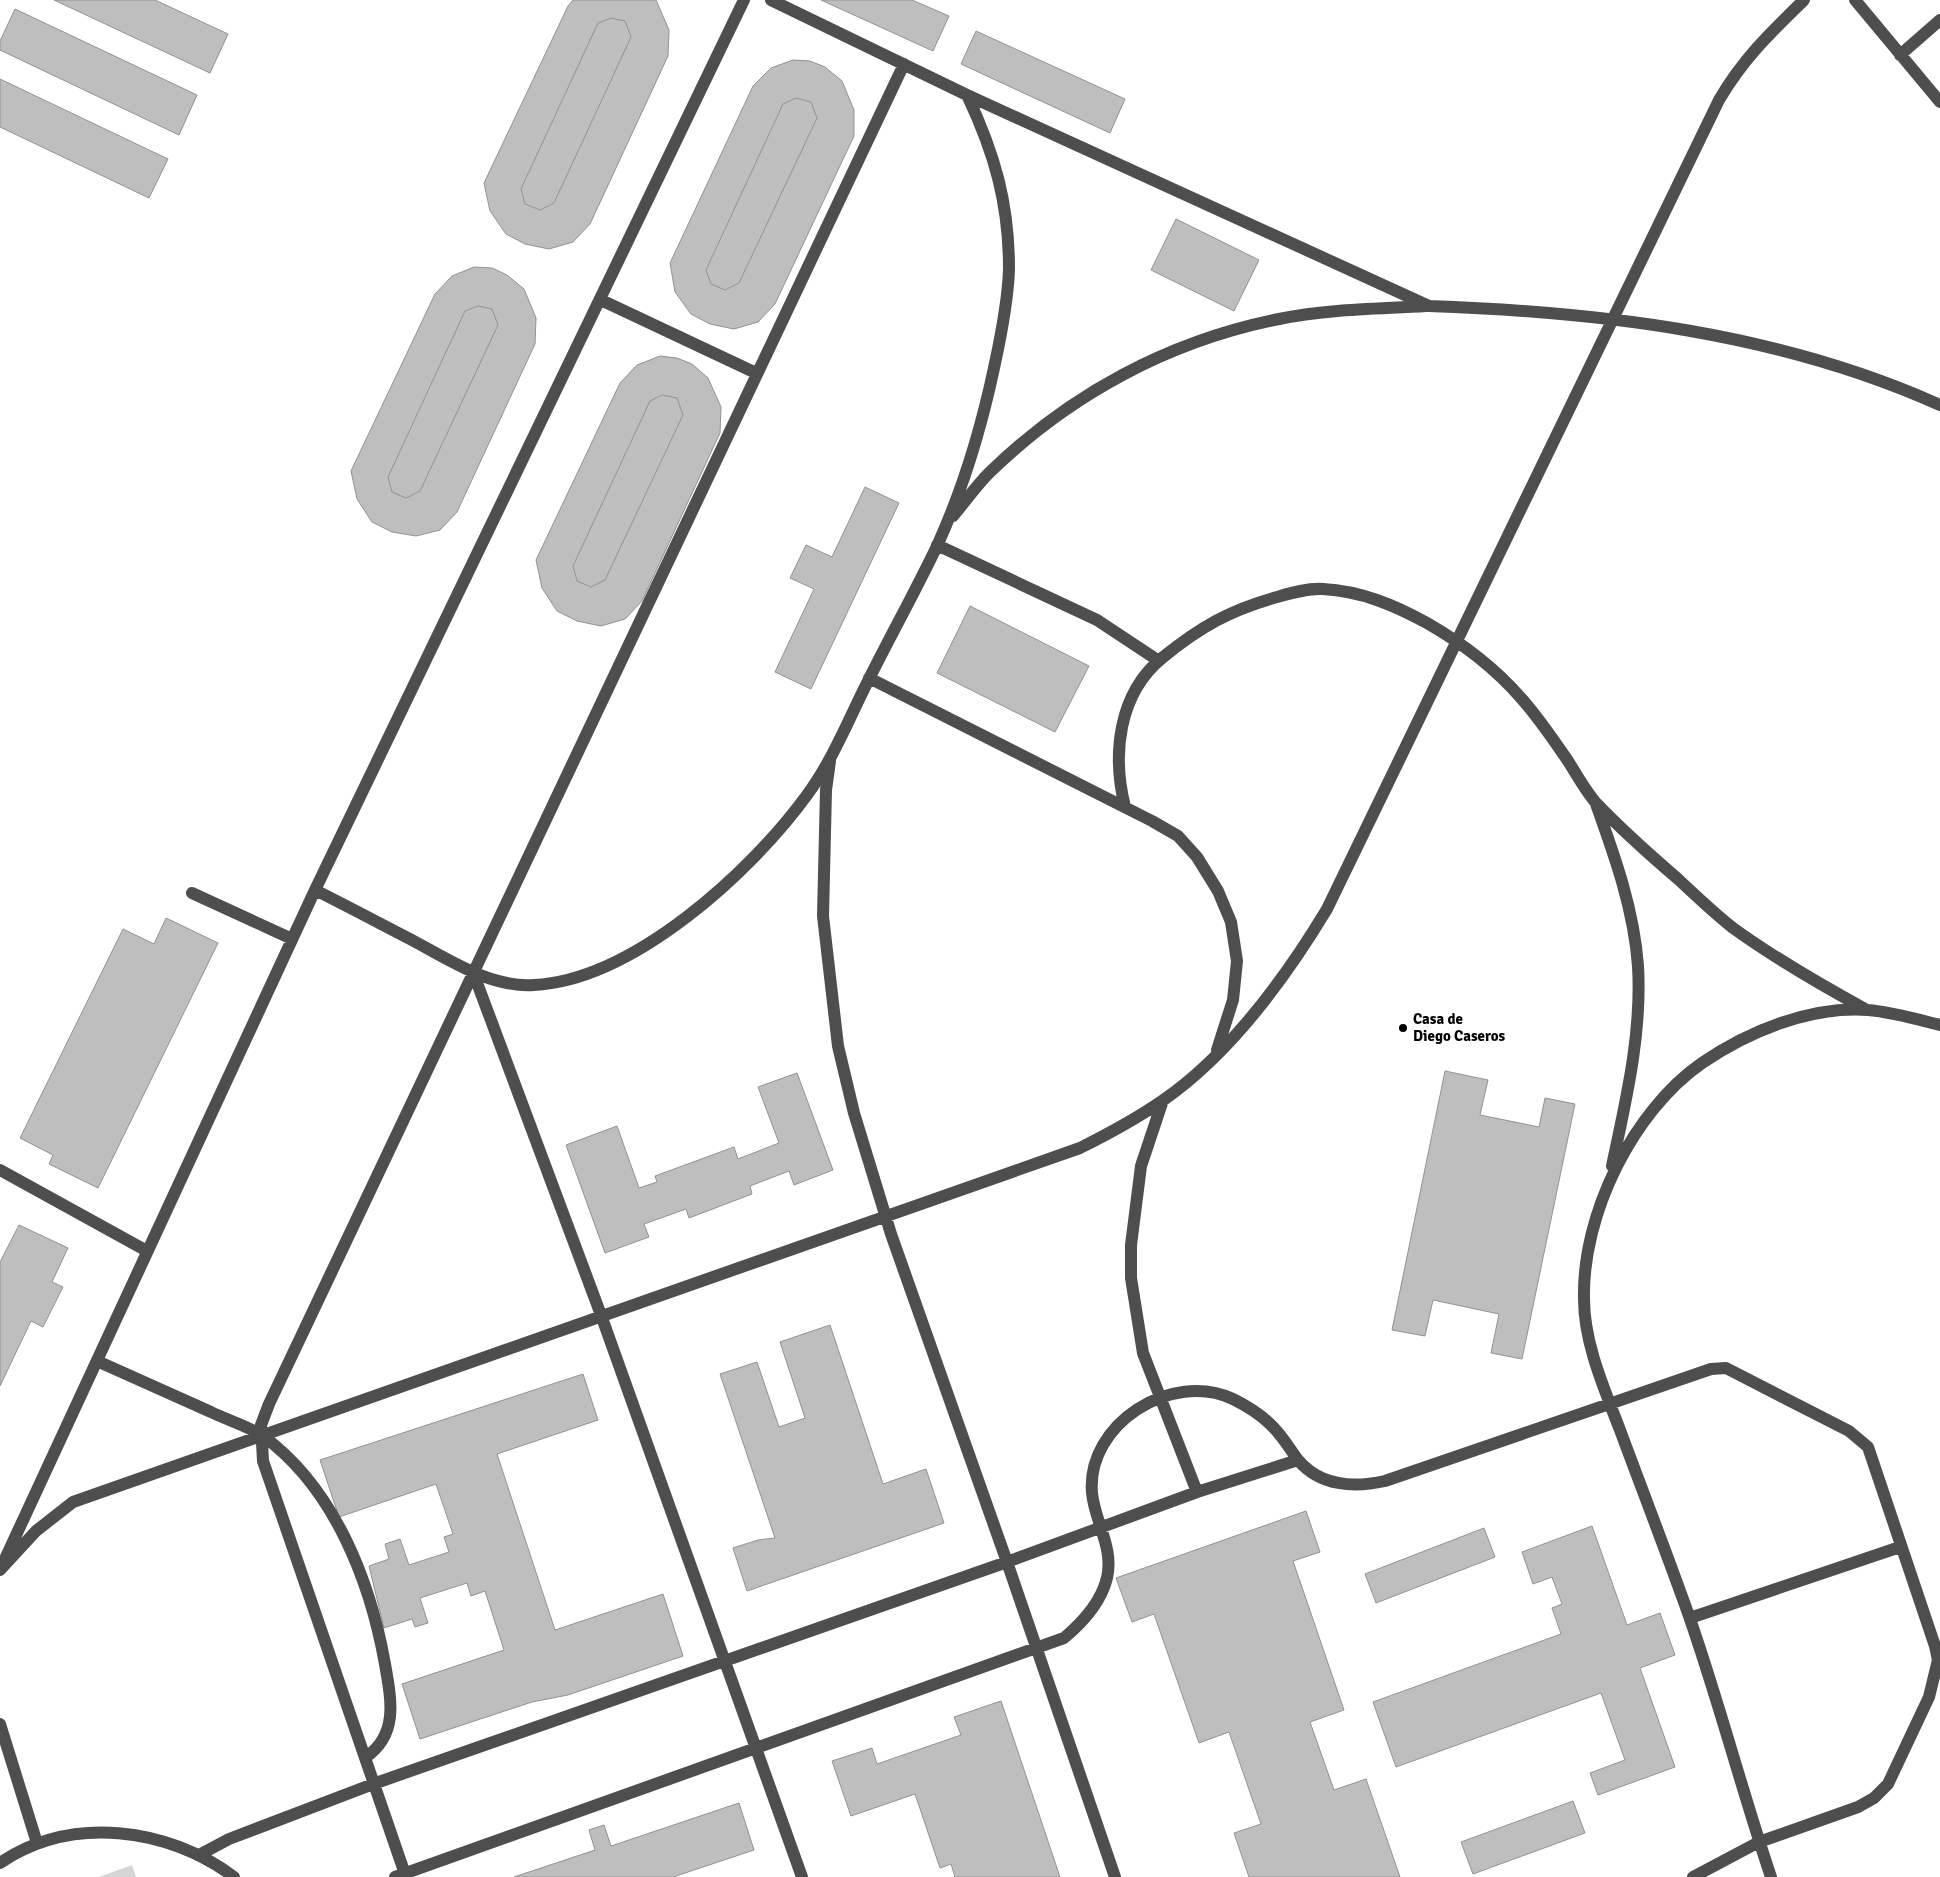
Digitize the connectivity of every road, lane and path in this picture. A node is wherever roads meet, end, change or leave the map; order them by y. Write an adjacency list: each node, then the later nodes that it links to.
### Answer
1 (744, 0): 10 (street)
2 (771, 0): 7 (street)
3 (1804, 0): 12 (street)
4 (1855, 0): 6 (street)
5 (1940, 20): 6 (street)
6 (1900, 55): 9 (street)
7 (904, 64): 8 (street); 13 (street)
8 (967, 95): 11 (street); 15 (street)
9 (1940, 102)
10 (601, 300): 13 (street); 23 (street)
11 (1429, 306): 12 (street); 15 (street)
12 (1614, 319): 14 (street); 17 (street)
13 (756, 373): 26 (street)
14 (1940, 405)
15 (945, 526): 16 (street)
16 (937, 545): 18 (street); 19 (street)
17 (1457, 640): 18 (street); 21 (street); 29 (street)
18 (1159, 661): 22 (street)
19 (869, 678): 20 (street); 22 (street)
20 (832, 754): 26 (street); 33 (street)
21 (1595, 802): 27 (street); 32 (street)
22 (1125, 807): 29 (street)
23 (316, 890): 25 (street); 26 (street)
24 (192, 894): 25 (street)
25 (292, 939): 34 (street)
26 (473, 972): 35 (street); 39 (street)
27 (1867, 1010): 28 (street); 32 (street)
28 (1940, 1025)
29 (1216, 1054): 30 (street)
30 (1163, 1100): 33 (street); 37 (street)
31 (0, 1170): 34 (street)
32 (1607, 1190): 38 (street)
33 (885, 1215): 35 (street); 44 (street)
34 (147, 1251): 36 (street)
35 (601, 1315): 39 (street); 47 (street)
36 (97, 1361): 39 (street); 39 (street)
37 (1159, 1397): 40 (street); 41 (street); 42 (street)
38 (1611, 1405): 40 (street); 43 (street); 45 (street)
39 (261, 1435): 50 (street); 50 (street)
40 (1298, 1460): 41 (street)
41 (1196, 1492): 42 (street)
42 (1101, 1528): 44 (street); 46 (street)
43 (1900, 1547): 45 (street); 52 (street)
44 (1007, 1562): 46 (street); 47 (street)
45 (1690, 1618): 52 (street)
46 (1037, 1649): 49 (street); 59 (street)
47 (726, 1661): 49 (street); 51 (street)
48 (0, 1724): 53 (street)
49 (758, 1748): 56 (street); 58 (street)
50 (366, 1757): 51 (street)
51 (376, 1783): 54 (street); 56 (street)
52 (1759, 1842): 60 (street); 61 (street)
53 (37, 1843): 54 (street); 55 (street)
54 (199, 1855): 57 (street)
55 (0, 1863)
56 (402, 1876)
57 (234, 1877)
58 (802, 1877)
59 (1115, 1877)
60 (1693, 1877)
61 (1771, 1877)

